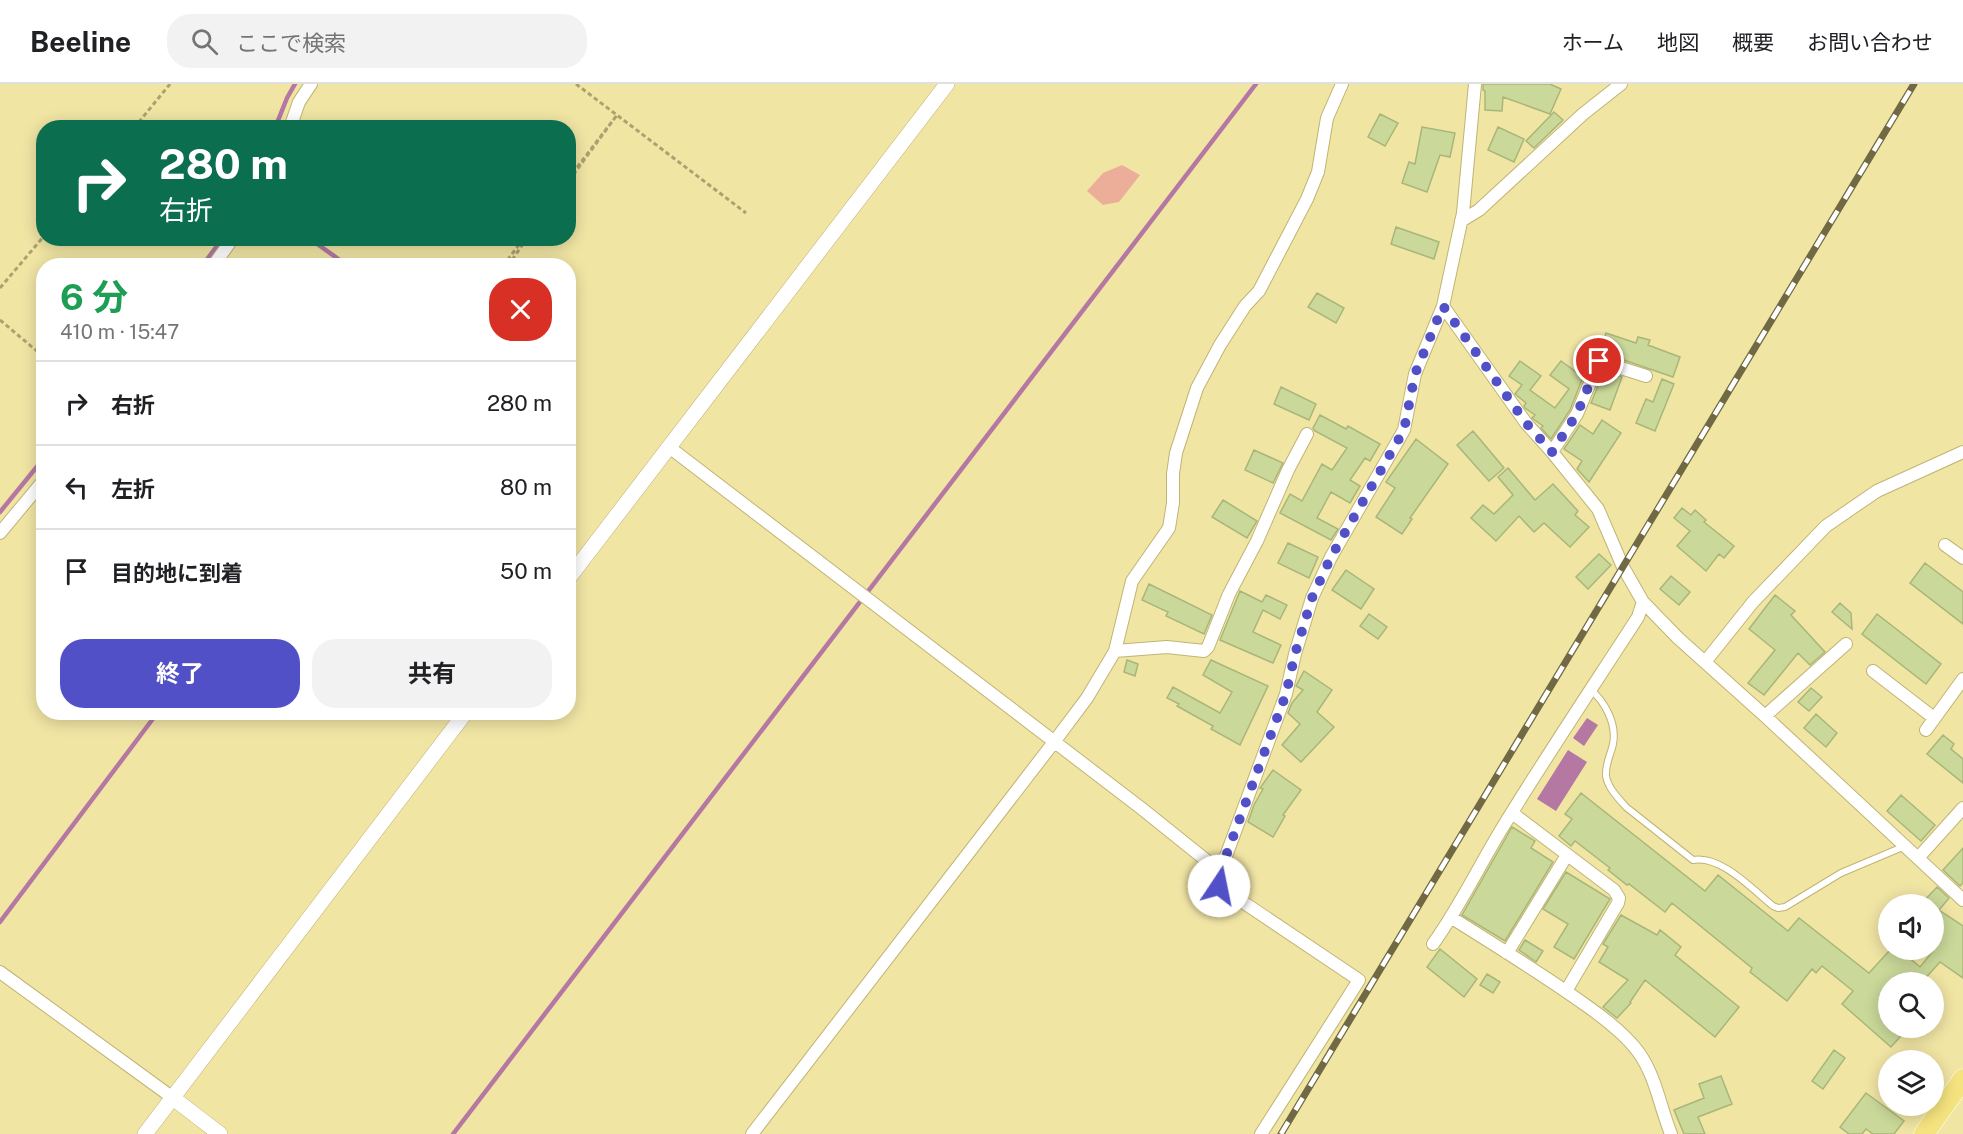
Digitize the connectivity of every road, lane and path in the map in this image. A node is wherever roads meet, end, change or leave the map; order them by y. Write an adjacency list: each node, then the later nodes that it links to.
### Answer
1 (170, 84): 9 (path)
2 (310, 84): 10 (street)
3 (576, 84): 8 (path)
4 (947, 84): 21 (street)
5 (1342, 84): 31 (street)
6 (1475, 84): 13 (street)
7 (1621, 84): 13 (street)
8 (617, 115): 11 (path); 12 (path)
9 (141, 120)
10 (293, 120)
11 (576, 169)
12 (746, 213)
13 (1461, 221): 16 (street)
14 (36, 245): 15 (path)
15 (0, 288)
16 (1443, 306): 22 (street); 46 (street)
17 (0, 320): 18 (path)
18 (36, 350)
19 (1646, 376): 22 (street)
20 (1307, 434): 31 (street)
21 (669, 447): 28 (street); 40 (street)
22 (1552, 452): 29 (street)
23 (1963, 452): 32 (street)
24 (36, 490): 25 (street)
25 (0, 533)
26 (1945, 545): 27 (street)
27 (1963, 558)
28 (576, 569)
29 (1643, 602): 32 (street); 35 (street)
30 (1846, 644): 36 (street)
31 (1115, 651): 40 (street)
32 (1705, 662): 36 (street)
33 (1873, 671): 37 (street)
34 (1963, 680): 37 (street)
35 (1591, 690): 42 (street); 43 (lane)
36 (1765, 716): 43 (street)
37 (1934, 718): 39 (street)
38 (460, 720): 54 (street)
39 (1926, 730)
40 (1054, 742): 46 (street); 57 (street)
41 (1963, 808): 45 (street)
42 (1512, 813): 44 (street); 48 (street)
43 (1905, 846): 45 (street)
44 (1567, 855): 50 (street); 52 (street)
45 (1918, 858): 47 (street)
46 (1217, 869): 58 (street)
47 (1963, 900)
48 (1452, 918): 49 (street); 50 (street)
49 (1433, 944)
50 (1507, 953): 52 (street)
51 (0, 972): 54 (street)
52 (1566, 991): 59 (street)
53 (1963, 1079): 60 (main road)
54 (172, 1098): 55 (street); 56 (street)
55 (145, 1134)
56 (220, 1134)
57 (752, 1134)
58 (1261, 1134)
59 (1671, 1134)
60 (1924, 1134)

